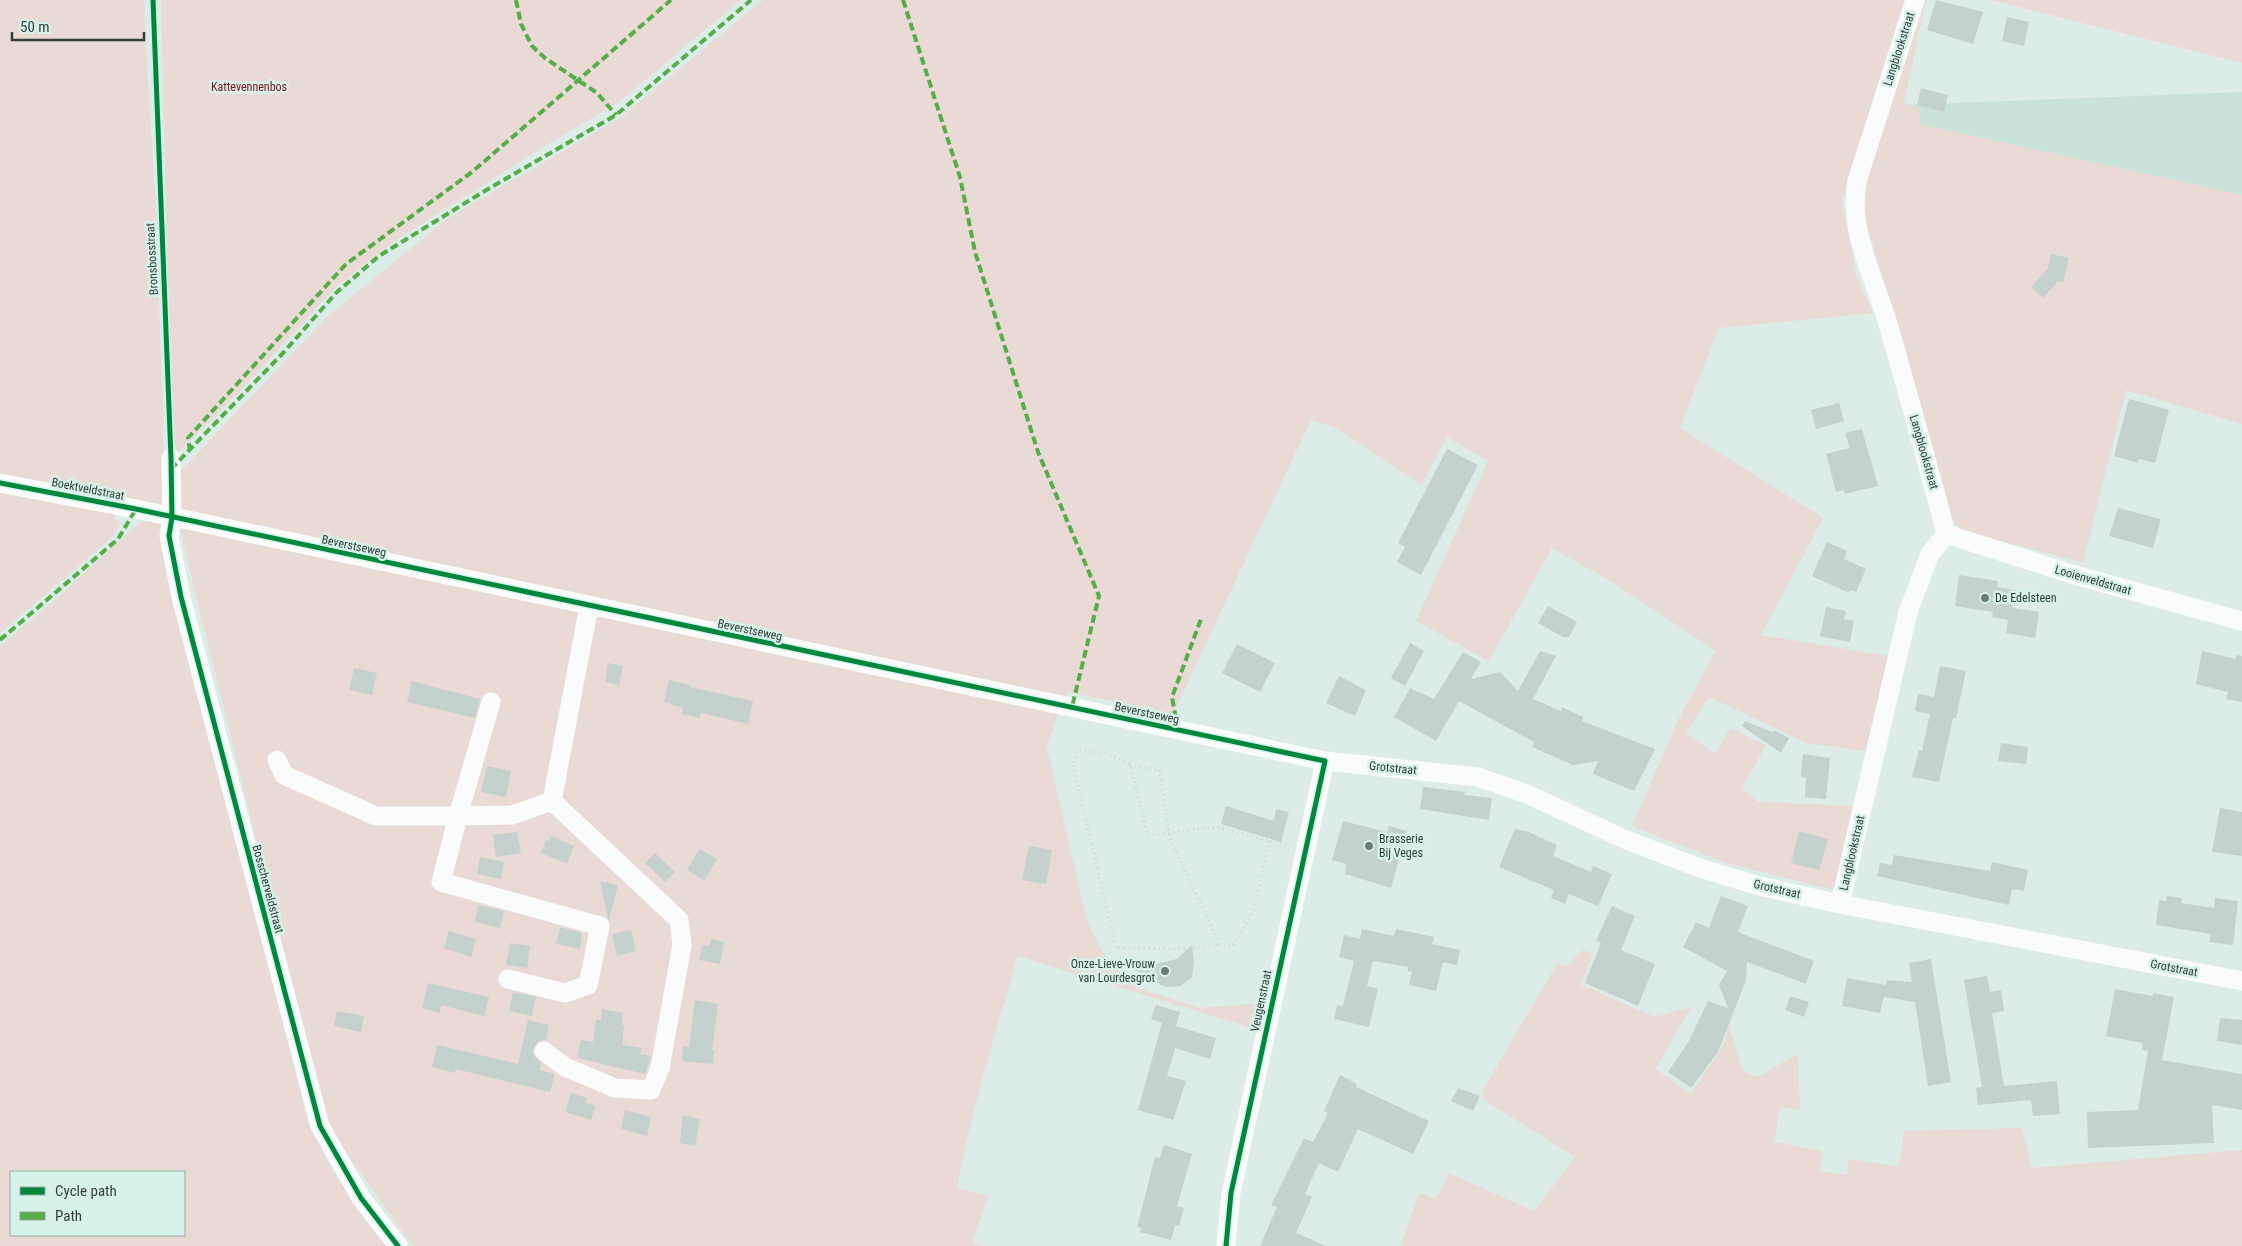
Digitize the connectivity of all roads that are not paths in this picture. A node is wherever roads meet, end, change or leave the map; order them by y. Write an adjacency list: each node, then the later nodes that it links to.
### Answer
1 (1915, 0): 5 (street, Langblookstraat)
2 (171, 458): 4 (street)
3 (0, 483): 4 (street, Boektveldstraat)
4 (172, 517): 6 (street, Beverstseweg); 17 (street, Bosscherveldstraat)
5 (1946, 534): 7 (street, Looienveldstraat); 13 (street, Langblookstraat)
6 (589, 606): 10 (street, Beverstseweg); 11 (street)
7 (2242, 621)
8 (491, 702): 12 (street)
9 (277, 760): 12 (street)
10 (1325, 761): 13 (street, Grotstraat); 18 (street, Veugenstraat)
11 (552, 801): 12 (street); 16 (street)
12 (458, 816): 14 (street)
13 (1840, 904): 15 (street, Grotstraat)
14 (508, 979)
15 (2242, 981)
16 (544, 1051)
17 (398, 1246)
18 (1226, 1246)

